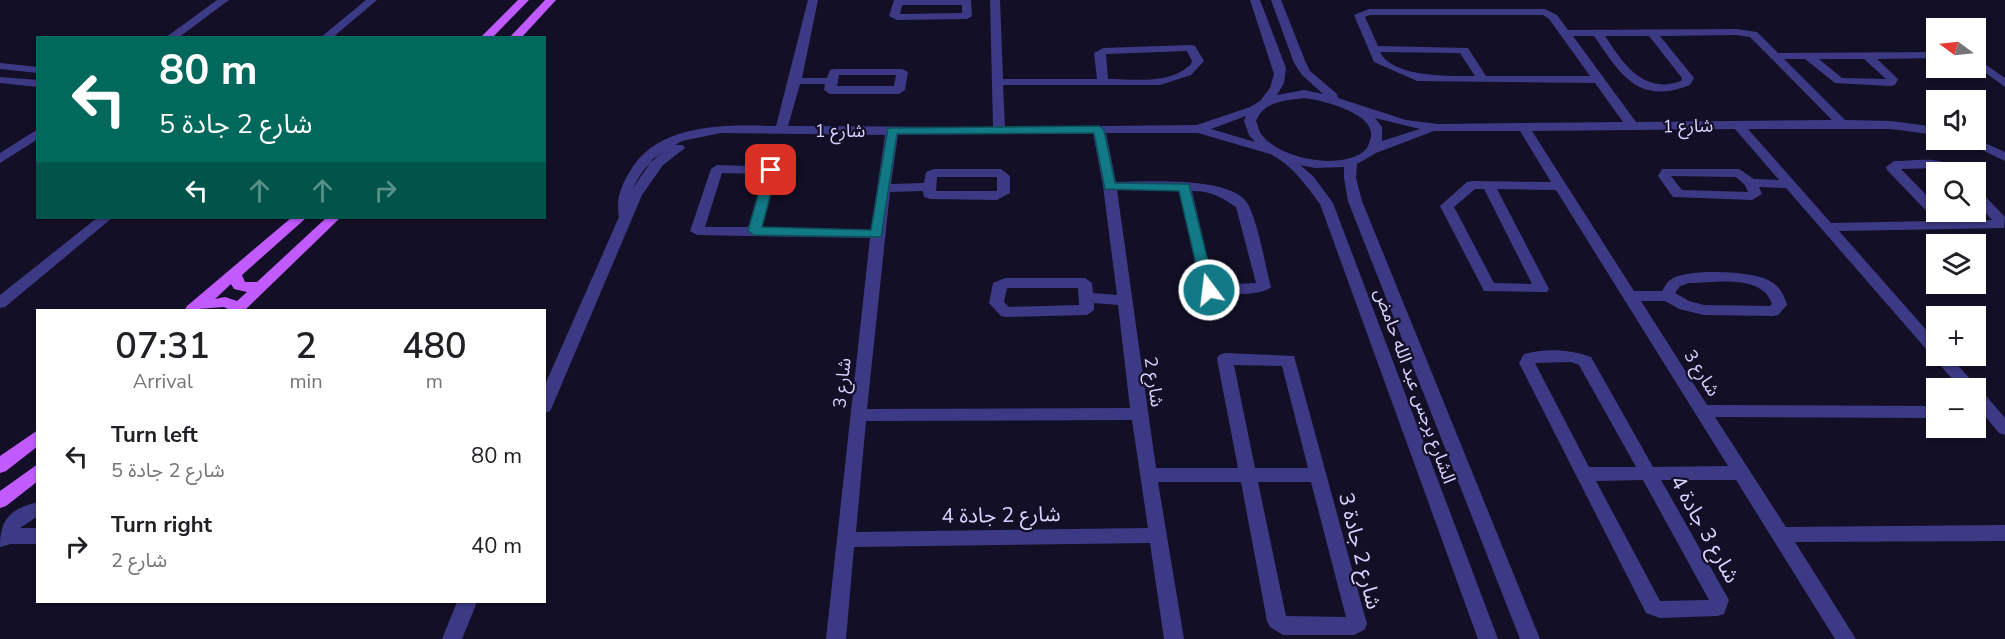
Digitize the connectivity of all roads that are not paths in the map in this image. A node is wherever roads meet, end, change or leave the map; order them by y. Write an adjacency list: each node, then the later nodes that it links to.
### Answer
1 (224, 0): 12 (street)
2 (372, 0): 13 (street)
3 (524, 0): 14 (main road)
4 (551, 0): 15 (main road)
5 (813, 0): 28 (street)
6 (1255, 0): 36 (street)
7 (1276, 0): 35 (street)
8 (984, 6): 8 (street); 31 (street)
9 (1565, 33): 10 (street); 16 (street); 27 (street)
10 (1597, 33): 11 (street); 11 (street)
11 (1652, 33): 18 (street)
12 (173, 36)
13 (327, 36)
14 (487, 36)
15 (516, 36)
16 (1374, 49): 26 (street); 26 (street)
17 (1926, 55): 20 (street)
18 (1774, 56): 19 (street); 38 (street)
19 (1808, 56): 20 (street); 20 (street)
20 (1868, 56)
21 (4, 66): 23 (street); 25 (street)
22 (1986, 69): 34 (street)
23 (36, 70)
24 (36, 71): 30 (street)
25 (0, 78): 30 (street)
26 (1483, 80): 27 (street)
27 (1599, 80): 40 (street)
28 (795, 81): 29 (street); 44 (street)
29 (832, 81): 29 (street)
30 (21, 82): 33 (street)
31 (998, 82): 32 (street); 45 (street)
32 (1103, 82): 32 (street)
33 (36, 84)
34 (2005, 84)
35 (1338, 100): 36 (street, شارع 1); 37 (street, شارع 1)
36 (1258, 107): 43 (street, شارع 1); 51 (street)
37 (1356, 108): 41 (street, شارع 1); 52 (street)
38 (1842, 124): 39 (street, شارع 1); 47 (street, شارع 1)
39 (1738, 125): 40 (street, شارع 1); 59 (street)
40 (1632, 126): 42 (street, شارع 1)
41 (1438, 128): 42 (street, شارع 1); 52 (street, شارع 1)
42 (1524, 128): 62 (street, شارع 3)
43 (1199, 129): 46 (street, شارع 1); 51 (street, شارع 1)
44 (775, 130): 48 (street, شارع 1); 89 (street, شارع 1)
45 (999, 130): 46 (street, شارع 1); 48 (street, شارع 1)
46 (1099, 130): 61 (street, شارع 2)
47 (1926, 130)
48 (892, 131): 65 (street, شارع 3)
49 (36, 134): 54 (street)
50 (1986, 148): 53 (street)
51 (1269, 150): 55 (street, شارع 1)
52 (1372, 150): 56 (street, شارع 1)
53 (2005, 157)
54 (0, 159)
55 (1287, 159): 56 (street); 117 (street, الشارع برجس عبد الله حامض)
56 (1351, 162): 118 (street, الشارع برجس عبد الله حامض)
57 (1926, 164): 66 (street)
58 (1751, 183): 58 (street); 59 (street)
59 (1789, 184): 73 (street)
60 (1488, 185): 60 (street); 62 (street)
61 (1110, 186): 64 (street); 81 (street, شارع 2)
62 (1561, 186): 78 (street, شارع 3)
63 (930, 187): 63 (street); 65 (street)
64 (1185, 187): 64 (street)
65 (885, 188): 75 (street, شارع 3)
66 (1926, 202)
67 (1986, 205): 72 (street)
68 (104, 219): 82 (street)
69 (298, 219): 76 (main road)
70 (332, 219): 77 (main road)
71 (1945, 222): 72 (street)
72 (1949, 226): 73 (street)
73 (1827, 227): 86 (street)
74 (754, 231): 74 (street); 75 (street)
75 (877, 234): 94 (street, شارع 3)
76 (235, 275): 77 (main road); 83 (main road)
77 (264, 285): 85 (main road)
78 (1630, 296): 79 (street); 90 (street, شارع 3)
79 (1668, 296): 79 (street)
80 (1086, 298): 80 (street); 81 (street)
81 (1122, 300): 92 (street, شارع 2)
82 (0, 303)
83 (194, 309): 84 (main road)
84 (236, 309)
85 (238, 309)
86 (1926, 340)
87 (1949, 366): 88 (street)
88 (1961, 378)
89 (546, 401)
90 (1703, 411): 91 (street); 98 (street, شارع 3)
91 (1926, 412)
92 (1138, 414): 94 (street); 102 (street, شارع 2)
93 (1986, 414): 95 (street)
94 (858, 415): 112 (street, شارع 3)
95 (2005, 429)
96 (36, 438): 97 (main road)
97 (0, 466)
98 (1741, 472): 101 (street, شارع 3 جادة 4); 109 (street, شارع 3)
99 (36, 473): 105 (main road)
100 (1584, 474): 101 (street, شارع 3 جادة 4); 101 (street, شارع 3 جادة 4); 101 (street, شارع 3 جادة 4)
101 (1648, 474)
102 (1148, 475): 103 (street, شارع 2 جادة 3); 108 (street, شارع 2)
103 (1247, 475): 104 (street, شارع 2 جادة 3); 104 (street, شارع 2 جادة 3); 104 (street, شارع 2 جادة 3)
104 (1317, 475)
105 (0, 501)
106 (36, 509): 111 (street)
107 (2005, 533): 109 (street)
108 (1157, 535): 112 (street, شارع 2 جادة 4); 116 (street, شارع 2)
109 (1781, 535): 119 (street, شارع 3)
110 (36, 536): 111 (street)
111 (2, 539)
112 (845, 540): 115 (street, شارع 3)
113 (467, 603): 114 (street)
114 (452, 639)
115 (836, 639)
116 (1174, 639)
117 (1488, 639)
118 (1530, 639)
119 (1846, 639)

